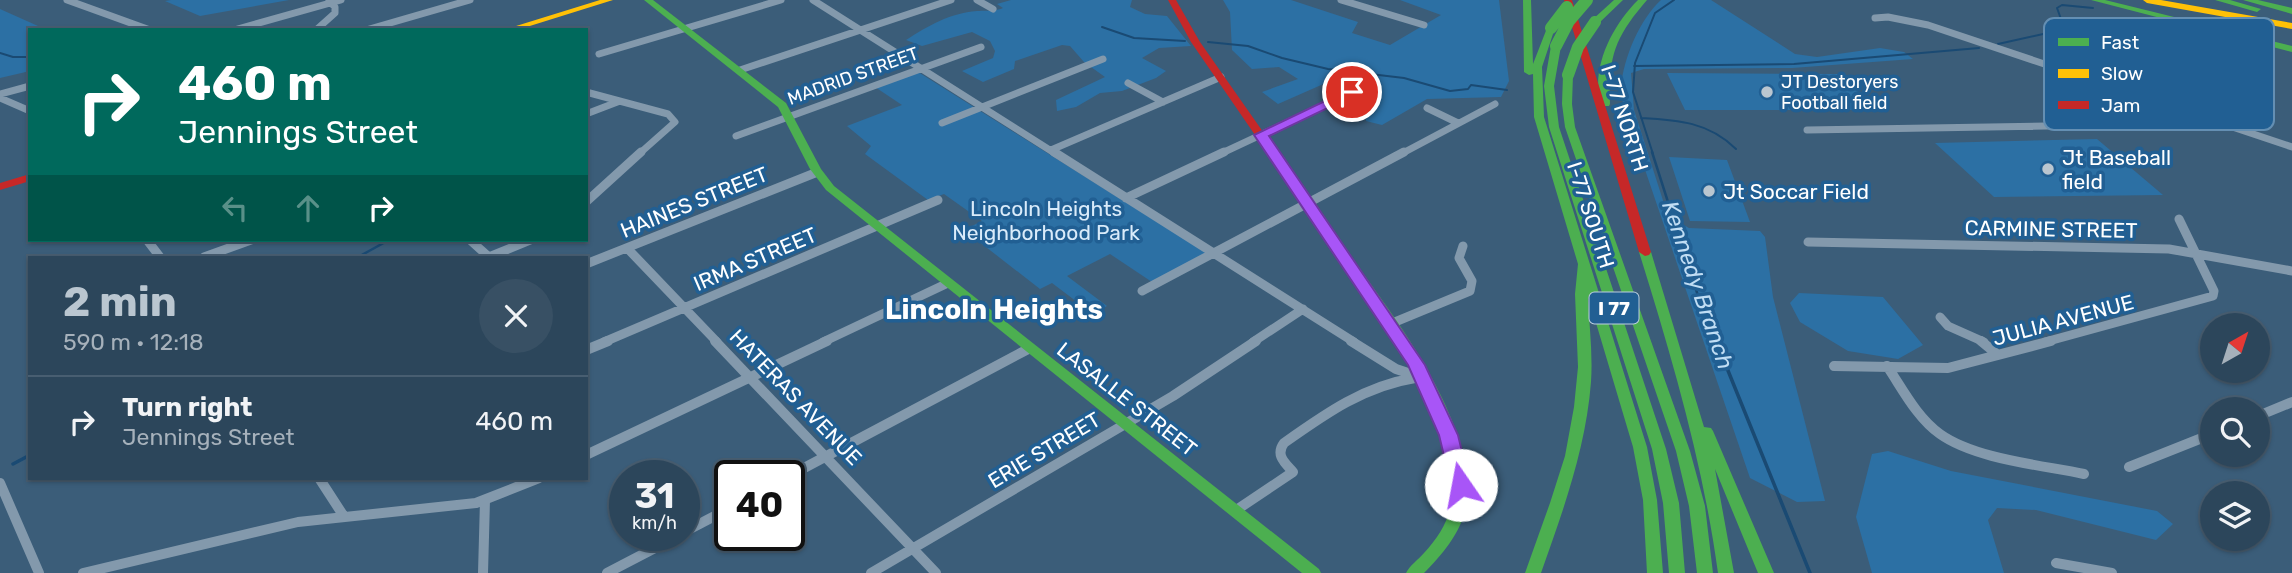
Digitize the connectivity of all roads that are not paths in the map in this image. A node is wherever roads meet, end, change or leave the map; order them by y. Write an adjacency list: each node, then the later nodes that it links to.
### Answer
1 (67, 0): 36 (street)
2 (341, 0): 23 (street)
3 (470, 0): 39 (street)
4 (609, 0): 40 (main road)
5 (648, 0): 41 (main road, LASALLE STREET)
6 (781, 0): 41 (street)
7 (813, 0): 42 (street)
8 (951, 0): 42 (street)
9 (976, 0): 24 (street)
10 (1171, 0): 52 (main road)
11 (1341, 0): 34 (street)
12 (1527, 0): 54 (main road)
13 (1568, 0): 70 (main road, I-77 NORTH / I 77)
14 (1574, 0): 54 (main road, I-77 SOUTH / I 77, bridge)
15 (1587, 0): 144 (main road, I 77, bridge)
16 (1619, 0): 145 (main road, I 77, bridge)
17 (1643, 0): 70 (main road)
18 (2095, 0): 28 (main road)
19 (2139, 0): 26 (main road)
20 (2147, 0): 31 (main road)
21 (2219, 0): 32 (main road)
22 (2247, 0): 25 (main road)
23 (330, 1): 37 (street); 38 (street)
24 (993, 9)
25 (2292, 11)
26 (2163, 15): 29 (street); 30 (main road)
27 (1875, 18): 49 (street)
28 (2169, 18)
29 (2170, 18)
30 (2175, 18)
31 (2247, 18)
32 (2292, 18)
33 (2274, 23): 35 (main road)
34 (1424, 25)
35 (2292, 26)
36 (144, 28)
37 (241, 28)
38 (318, 28)
39 (373, 28)
40 (514, 28)
41 (684, 29): 47 (street); 51 (main road, LASALLE STREET)
42 (860, 30): 50 (street); 51 (street)
43 (2274, 43): 46 (main road)
44 (2274, 44): 46 (main road)
45 (981, 47): 50 (street, MADRID STREET)
46 (2292, 48)
47 (599, 54)
48 (1103, 59): 62 (street)
49 (2044, 64)
50 (921, 69): 62 (street); 66 (street, MADRID STREET)
51 (740, 70): 66 (main road, LASALLE STREET)
52 (1221, 77): 60 (street); 73 (main road)
53 (1128, 83): 60 (street)
54 (1536, 83): 99 (main road, I-77 SOUTH / I 77)
55 (28, 87): 58 (street)
56 (1352, 92): 73 (street)
57 (588, 93): 59 (street)
58 (0, 96): 64 (street)
59 (620, 101): 65 (street); 81 (street)
60 (1163, 102): 76 (street)
61 (1495, 104): 68 (street)
62 (982, 107): 67 (street); 76 (street)
63 (1427, 108): 68 (street)
64 (28, 110)
65 (588, 113)
66 (790, 115): 74 (street, MADRID STREET); 77 (main road, LASALLE STREET)
67 (942, 123)
68 (1458, 123): 83 (street)
69 (2044, 126): 71 (street)
70 (1607, 127): 115 (main road, I-77 NORTH / I 77)
71 (1807, 130)
72 (2242, 130): 75 (street)
73 (1261, 135): 80 (street); 83 (main road)
74 (736, 136)
75 (2292, 147)
76 (1051, 150): 80 (street)
77 (815, 173): 85 (main road, LASALLE STREET); 92 (street, HAINES STREET)
78 (28, 178): 79 (main road)
79 (0, 187)
80 (1126, 198): 93 (street)
81 (588, 200)
82 (938, 200): 85 (street, IRMA STREET)
83 (1307, 203): 93 (street); 107 (main road)
84 (2179, 219): 94 (street, JULIA AVENUE)
85 (876, 226): 102 (main road, LASALLE STREET); 104 (street, IRMA STREET)
86 (149, 242): 95 (street)
87 (245, 242): 96 (street)
88 (472, 242): 97 (street)
89 (525, 242): 98 (street)
90 (1808, 242): 94 (street, CARMINE STREET)
91 (1464, 246): 107 (street)
92 (627, 248): 100 (street, HAINES STREET); 104 (street, HATERAS AVENUE)
93 (1213, 253): 103 (street); 105 (street)
94 (2197, 254): 101 (street, CARMINE STREET); 110 (street, JULIA AVENUE)
95 (159, 256)
96 (207, 256)
97 (488, 256)
98 (491, 256)
99 (1584, 262): 142 (main road); 143 (main road, I-77 SOUTH / I 77)
100 (588, 263)
101 (2292, 271)
102 (948, 283): 108 (main road, LASALLE STREET); 113 (street)
103 (1142, 291)
104 (685, 308): 109 (street, IRMA STREET); 113 (street, HATERAS AVENUE)
105 (1303, 309): 114 (street); 118 (street, ERIE STREET)
106 (1940, 317): 110 (street)
107 (1390, 324): 114 (main road)
108 (1030, 348): 118 (main road, LASALLE STREET); 121 (street)
109 (588, 349)
110 (1998, 355): 112 (street, JULIA AVENUE)
111 (1834, 366): 112 (street, JULIA AVENUE)
112 (1887, 366): 124 (street)
113 (751, 377): 120 (street); 121 (street, HATERAS AVENUE)
114 (1423, 378): 129 (street); 141 (main road)
115 (1688, 391): 146 (main road, I-77 NORTH / I 77); 147 (main road)
116 (2292, 402): 117 (street)
117 (2270, 411)
118 (1125, 424): 129 (main road, LASALLE STREET); 131 (street, ERIE STREET)
119 (2200, 439): 122 (street)
120 (588, 454)
121 (827, 457): 123 (street); 131 (street, HATERAS AVENUE)
122 (2129, 467)
123 (805, 469)
124 (2084, 474)
125 (320, 480): 130 (street)
126 (534, 480): 128 (street)
127 (0, 483): 134 (street)
128 (485, 500): 130 (street); 136 (street)
129 (1235, 511): 140 (main road, LASALLE STREET)
130 (343, 515): 135 (street)
131 (914, 550): 138 (street, ERIE STREET); 139 (street, HATERAS AVENUE)
132 (649, 551): 137 (street)
133 (2056, 563): 148 (street)
134 (39, 573)
135 (83, 573)
136 (484, 573)
137 (607, 573)
138 (872, 573)
139 (936, 573)
140 (1313, 573)
141 (1414, 573)
142 (1533, 573)
143 (1655, 573)
144 (1677, 573)
145 (1705, 573)
146 (1726, 573)
147 (1766, 573)
148 (2112, 573)

